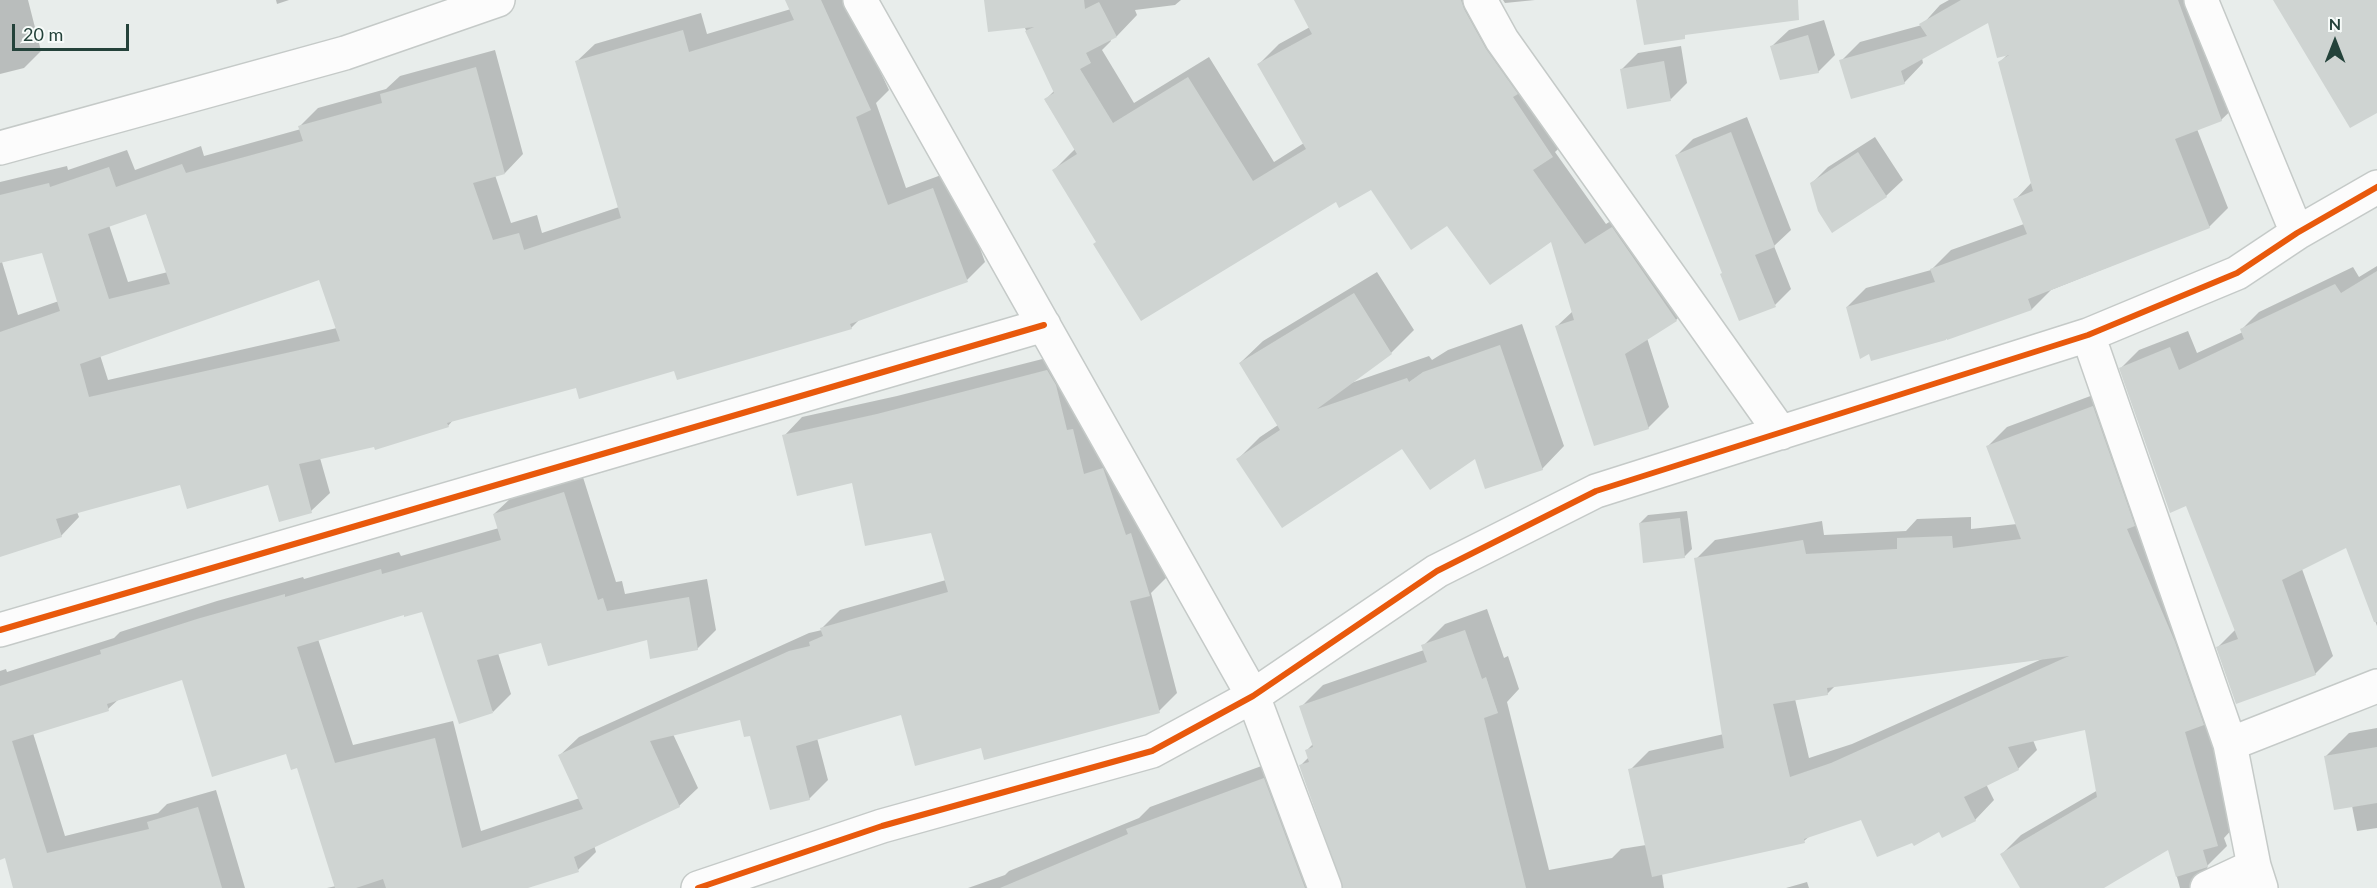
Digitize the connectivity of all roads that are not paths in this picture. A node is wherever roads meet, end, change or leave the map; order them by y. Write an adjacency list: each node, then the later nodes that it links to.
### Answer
1 (498, 0): 5 (street)
2 (860, 0): 8 (street)
3 (1480, 0): 10 (street)
4 (2201, 0): 7 (street)
5 (0, 148)
6 (2377, 187): 7 (street)
7 (2297, 233): 9 (street)
8 (1044, 325): 11 (street); 13 (street)
9 (2088, 335): 10 (street); 14 (street)
10 (1781, 433): 13 (street)
11 (0, 630)
12 (2377, 686): 14 (street)
13 (1253, 696): 16 (street); 17 (street)
14 (2230, 744): 15 (street)
15 (2258, 877): 18 (street)
16 (698, 888)
17 (1325, 888)
18 (2207, 888)

